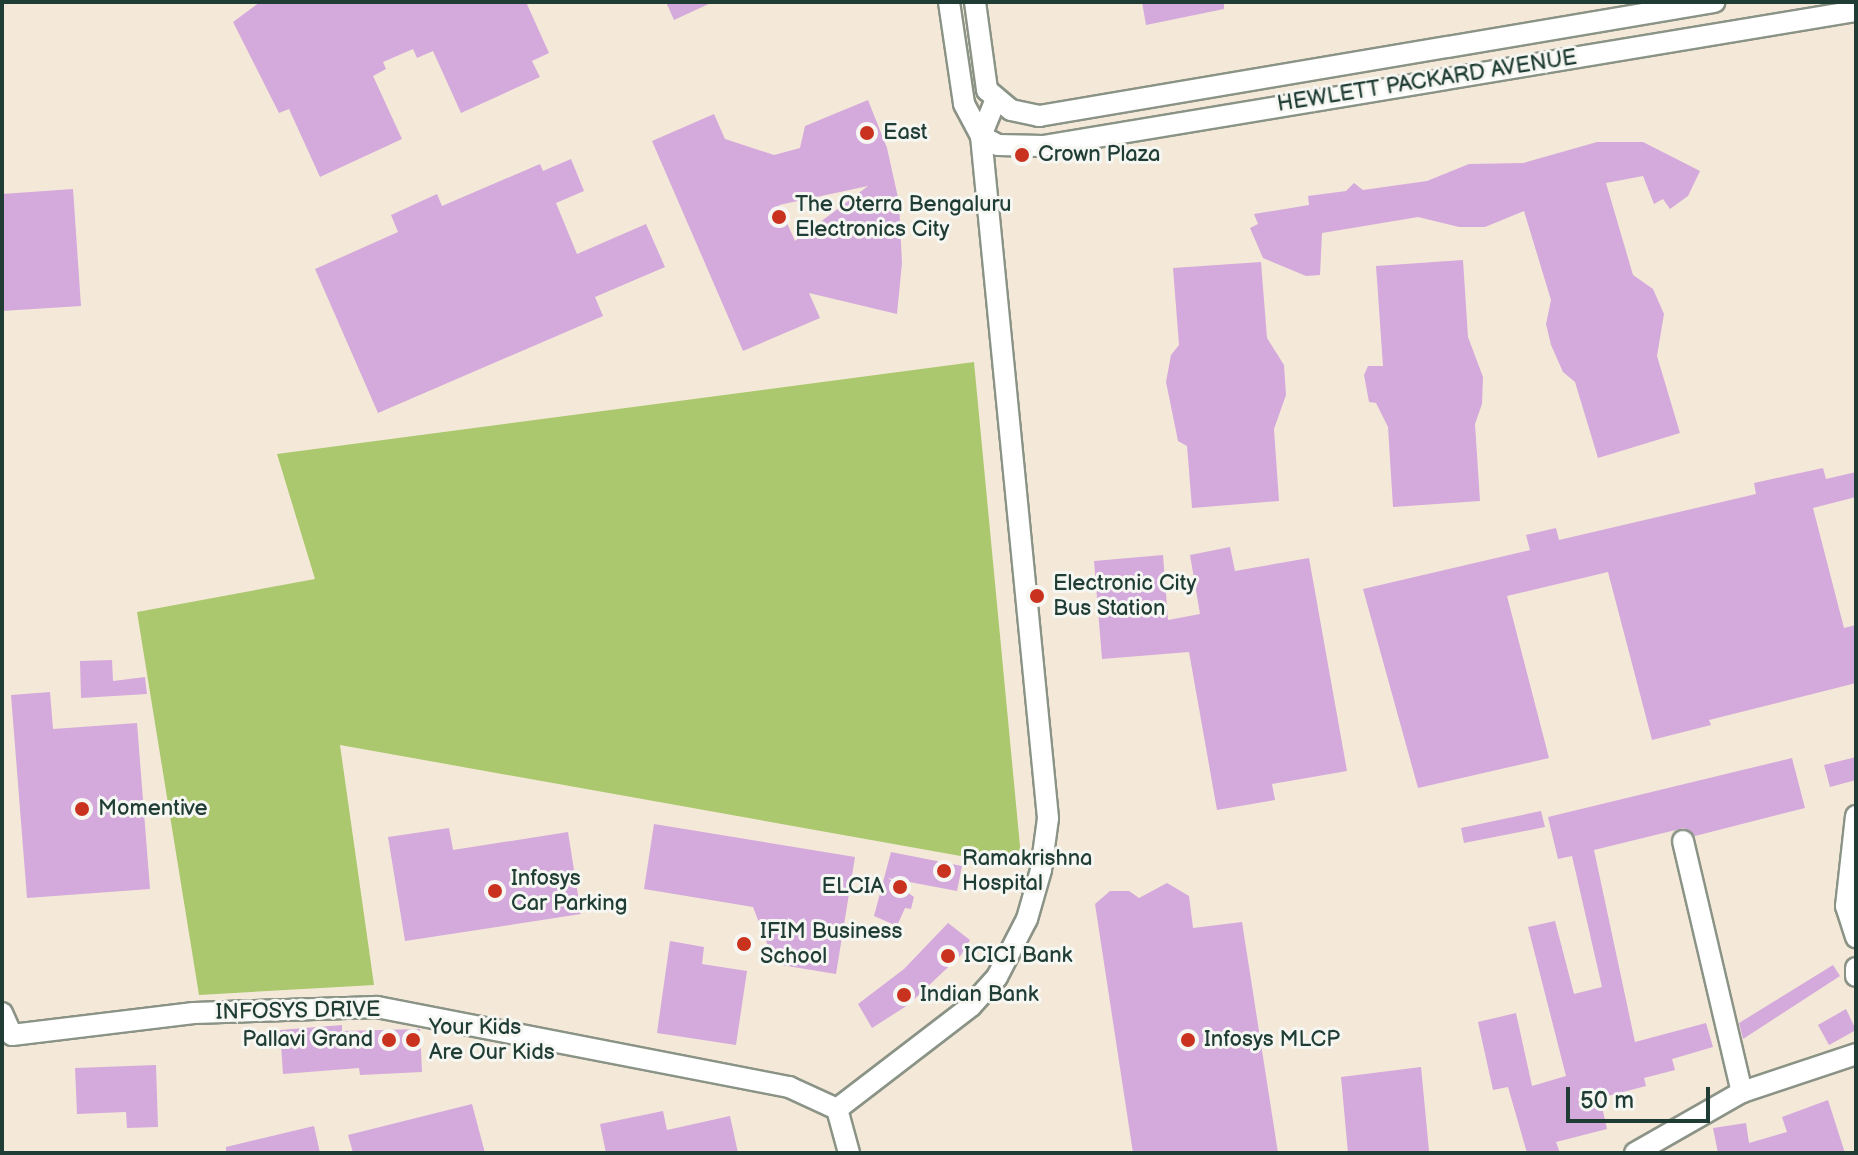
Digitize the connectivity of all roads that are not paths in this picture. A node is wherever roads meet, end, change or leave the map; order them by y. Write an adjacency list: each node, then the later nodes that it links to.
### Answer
1 (949, 2): 6 (street)
2 (975, 2): 5 (street)
3 (1714, 2): 5 (street, HEWLETT PACKARD AVENUE)
4 (1856, 11): 6 (street, HEWLETT PACKARD AVENUE)
5 (1004, 105): 6 (street)
6 (989, 140): 15 (street)
7 (1856, 816): 9 (street)
8 (1683, 841): 14 (street)
9 (1856, 937)
10 (1856, 968): 11 (street)
11 (1856, 976)
12 (2, 1013): 15 (street, INFOSYS DRIVE)
13 (1856, 1054): 14 (street)
14 (1742, 1092): 17 (street)
15 (837, 1109): 16 (street)
16 (849, 1153)
17 (1635, 1153)

